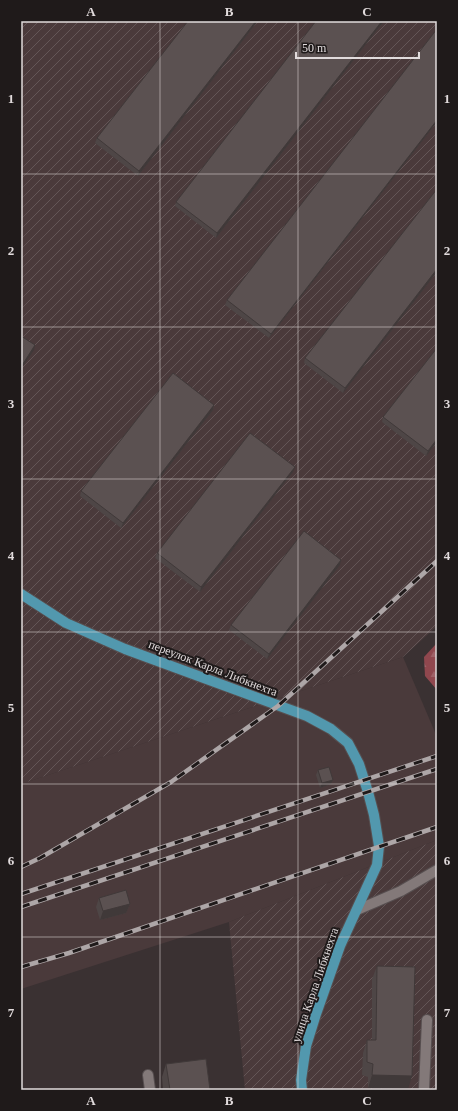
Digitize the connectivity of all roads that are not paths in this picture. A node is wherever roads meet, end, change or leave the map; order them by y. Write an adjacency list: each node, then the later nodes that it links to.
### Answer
1 (21, 594): 2 (main road, переулок Карла Либкнехта)
2 (379, 846): 4 (main road, улица Карла Либкнехта)
3 (437, 870): 4 (lane)
4 (357, 910): 8 (main road, улица Карла Либкнехта)
5 (427, 1020): 9 (lane)
6 (148, 1075): 7 (lane)
7 (150, 1090)
8 (302, 1090)
9 (424, 1090)

